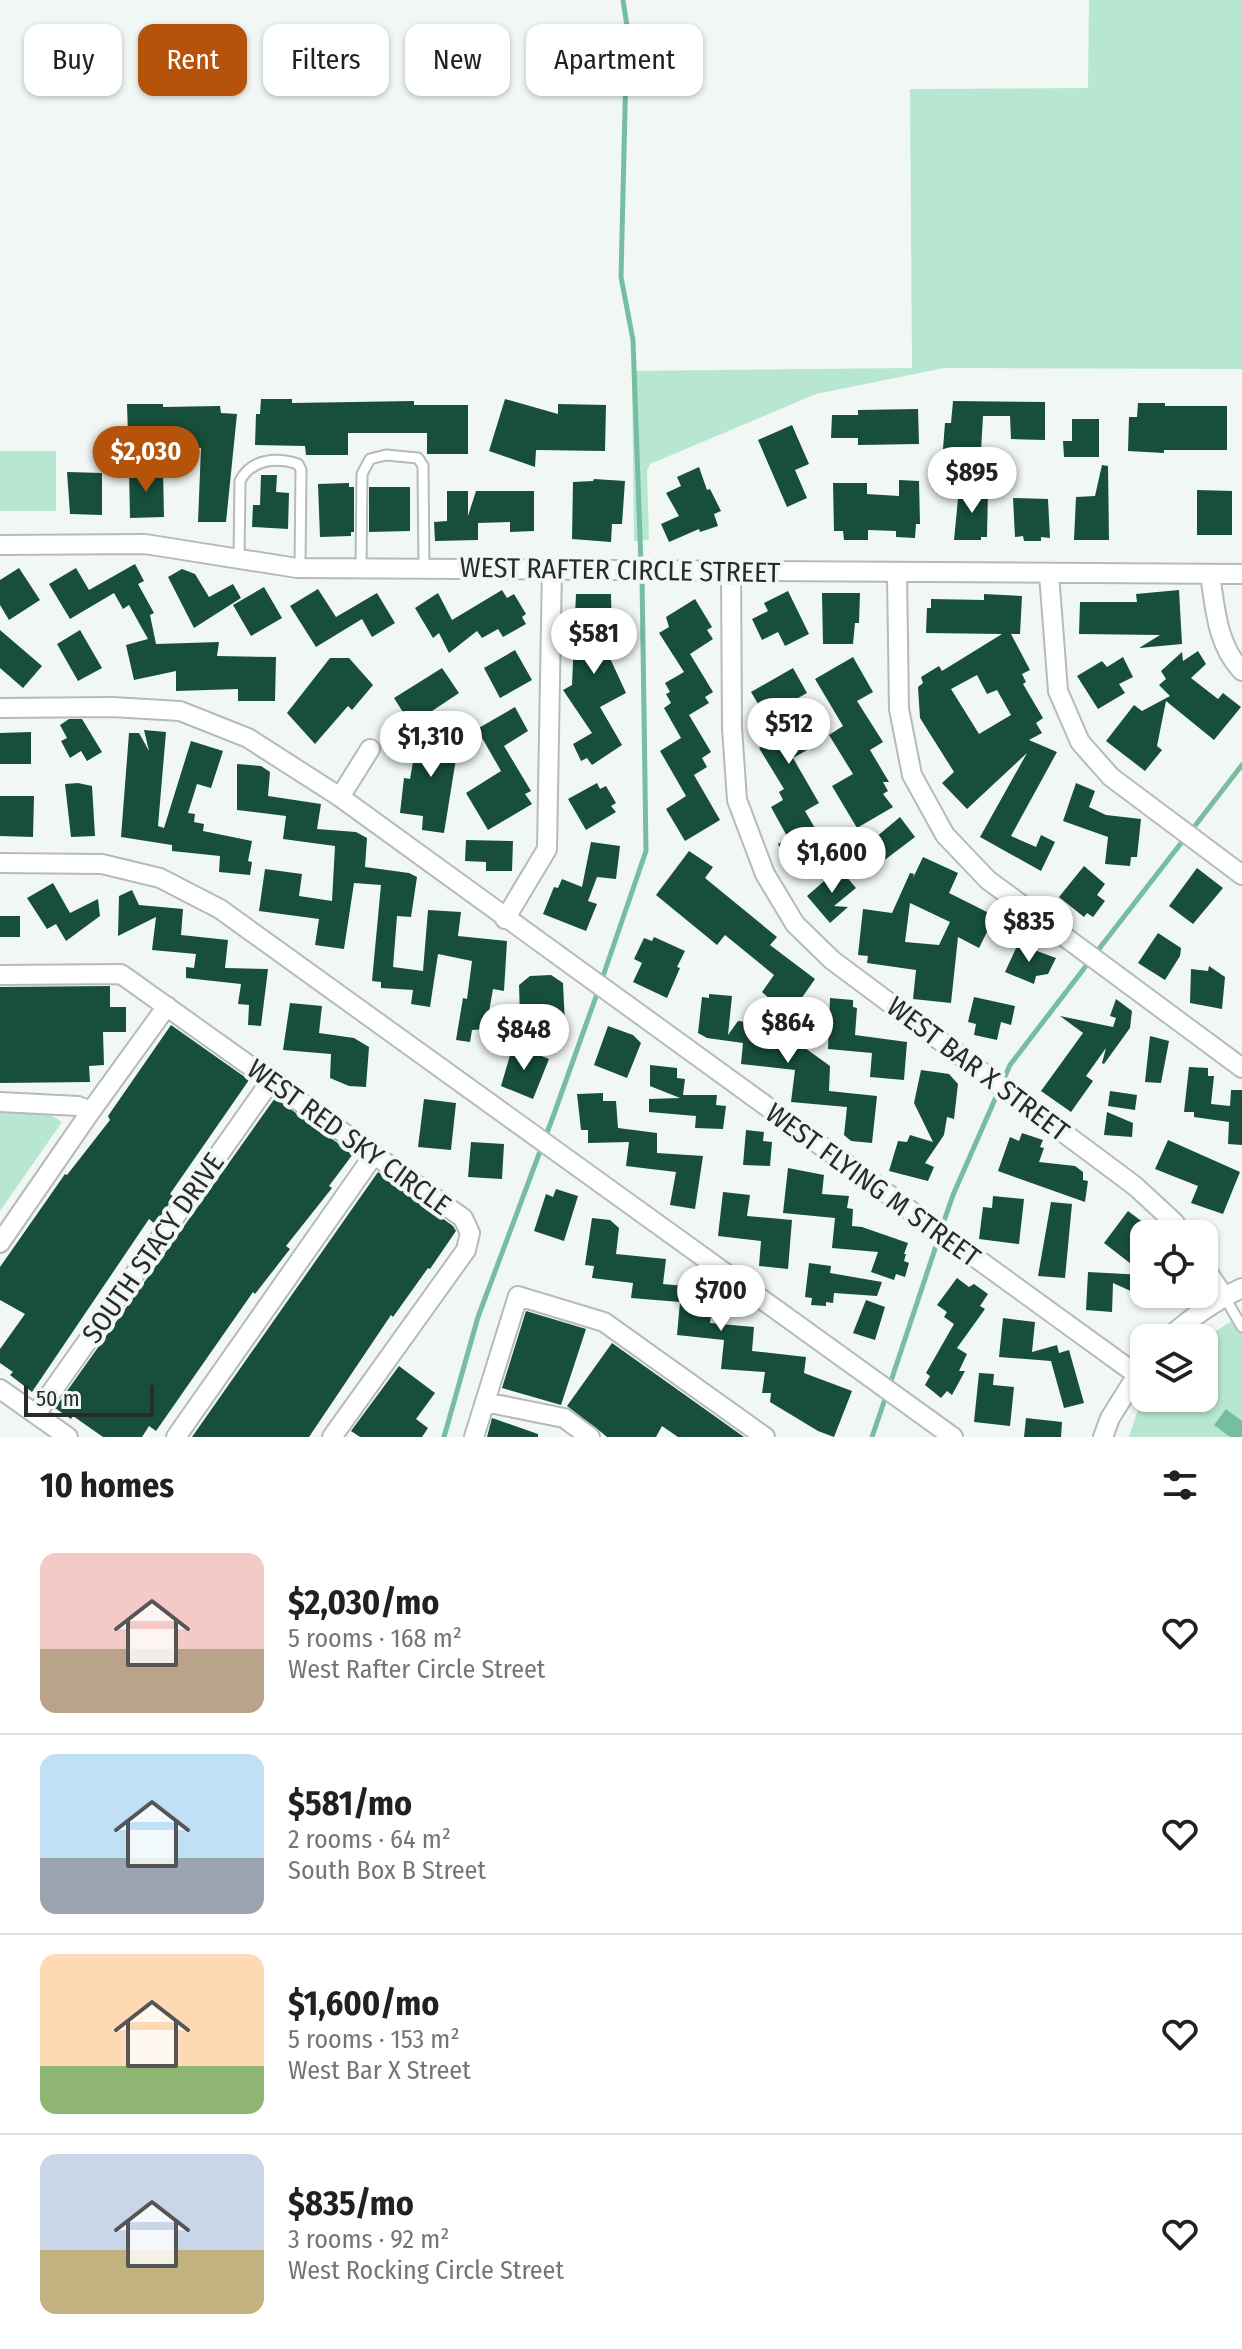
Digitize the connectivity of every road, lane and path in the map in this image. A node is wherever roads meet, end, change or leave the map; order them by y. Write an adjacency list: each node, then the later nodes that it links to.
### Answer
1 (0, 545): 2 (street, WEST RAFTER CIRCLE STREET)
2 (239, 559): 3 (street, WEST RAFTER CIRCLE STREET); 3 (lane)
3 (300, 568): 4 (street, WEST RAFTER CIRCLE STREET)
4 (361, 568): 5 (street, WEST RAFTER CIRCLE STREET); 5 (lane)
5 (424, 568): 6 (street, WEST RAFTER CIRCLE STREET)
6 (552, 568): 7 (street, WEST RAFTER CIRCLE STREET); 18 (street)
7 (731, 572): 8 (street, WEST RAFTER CIRCLE STREET); 26 (street, WEST BAR X STREET)
8 (897, 573): 9 (street, WEST RAFTER CIRCLE STREET); 21 (street)
9 (1049, 574): 10 (street, WEST RAFTER CIRCLE STREET); 17 (street)
10 (1210, 574): 11 (street, WEST RAFTER CIRCLE STREET); 12 (street)
11 (1242, 574)
12 (1242, 671)
13 (0, 708): 15 (street, WEST FLYING M STREET)
14 (370, 749): 15 (street)
15 (340, 797): 18 (street, WEST FLYING M STREET)
16 (0, 863): 44 (street)
17 (1242, 875)
18 (505, 919): 33 (street, WEST FLYING M STREET)
19 (0, 975): 20 (street, WEST RED SKY CIRCLE)
20 (167, 1006): 22 (street, WEST RED SKY CIRCLE); 24 (street)
21 (1242, 1068)
22 (270, 1082): 25 (street, WEST RED SKY CIRCLE); 37 (street, SOUTH STACY DRIVE)
23 (0, 1102): 24 (street)
24 (91, 1111): 27 (street)
25 (373, 1156): 39 (street); 40 (street, WEST RED SKY CIRCLE)
26 (1172, 1220)
27 (3, 1233)
28 (1218, 1287): 30 (street)
29 (1242, 1288): 30 (street)
30 (1224, 1296): 31 (street); 32 (lane)
31 (1184, 1324)
32 (1242, 1327)
33 (1130, 1365)
34 (0, 1389): 37 (street)
35 (1130, 1389): 45 (street)
36 (485, 1402): 41 (street); 42 (street); 43 (street)
37 (36, 1414): 38 (street)
38 (68, 1437)
39 (176, 1437)
40 (332, 1437)
41 (474, 1437)
42 (590, 1437)
43 (765, 1437)
44 (953, 1437)
45 (1103, 1437)

